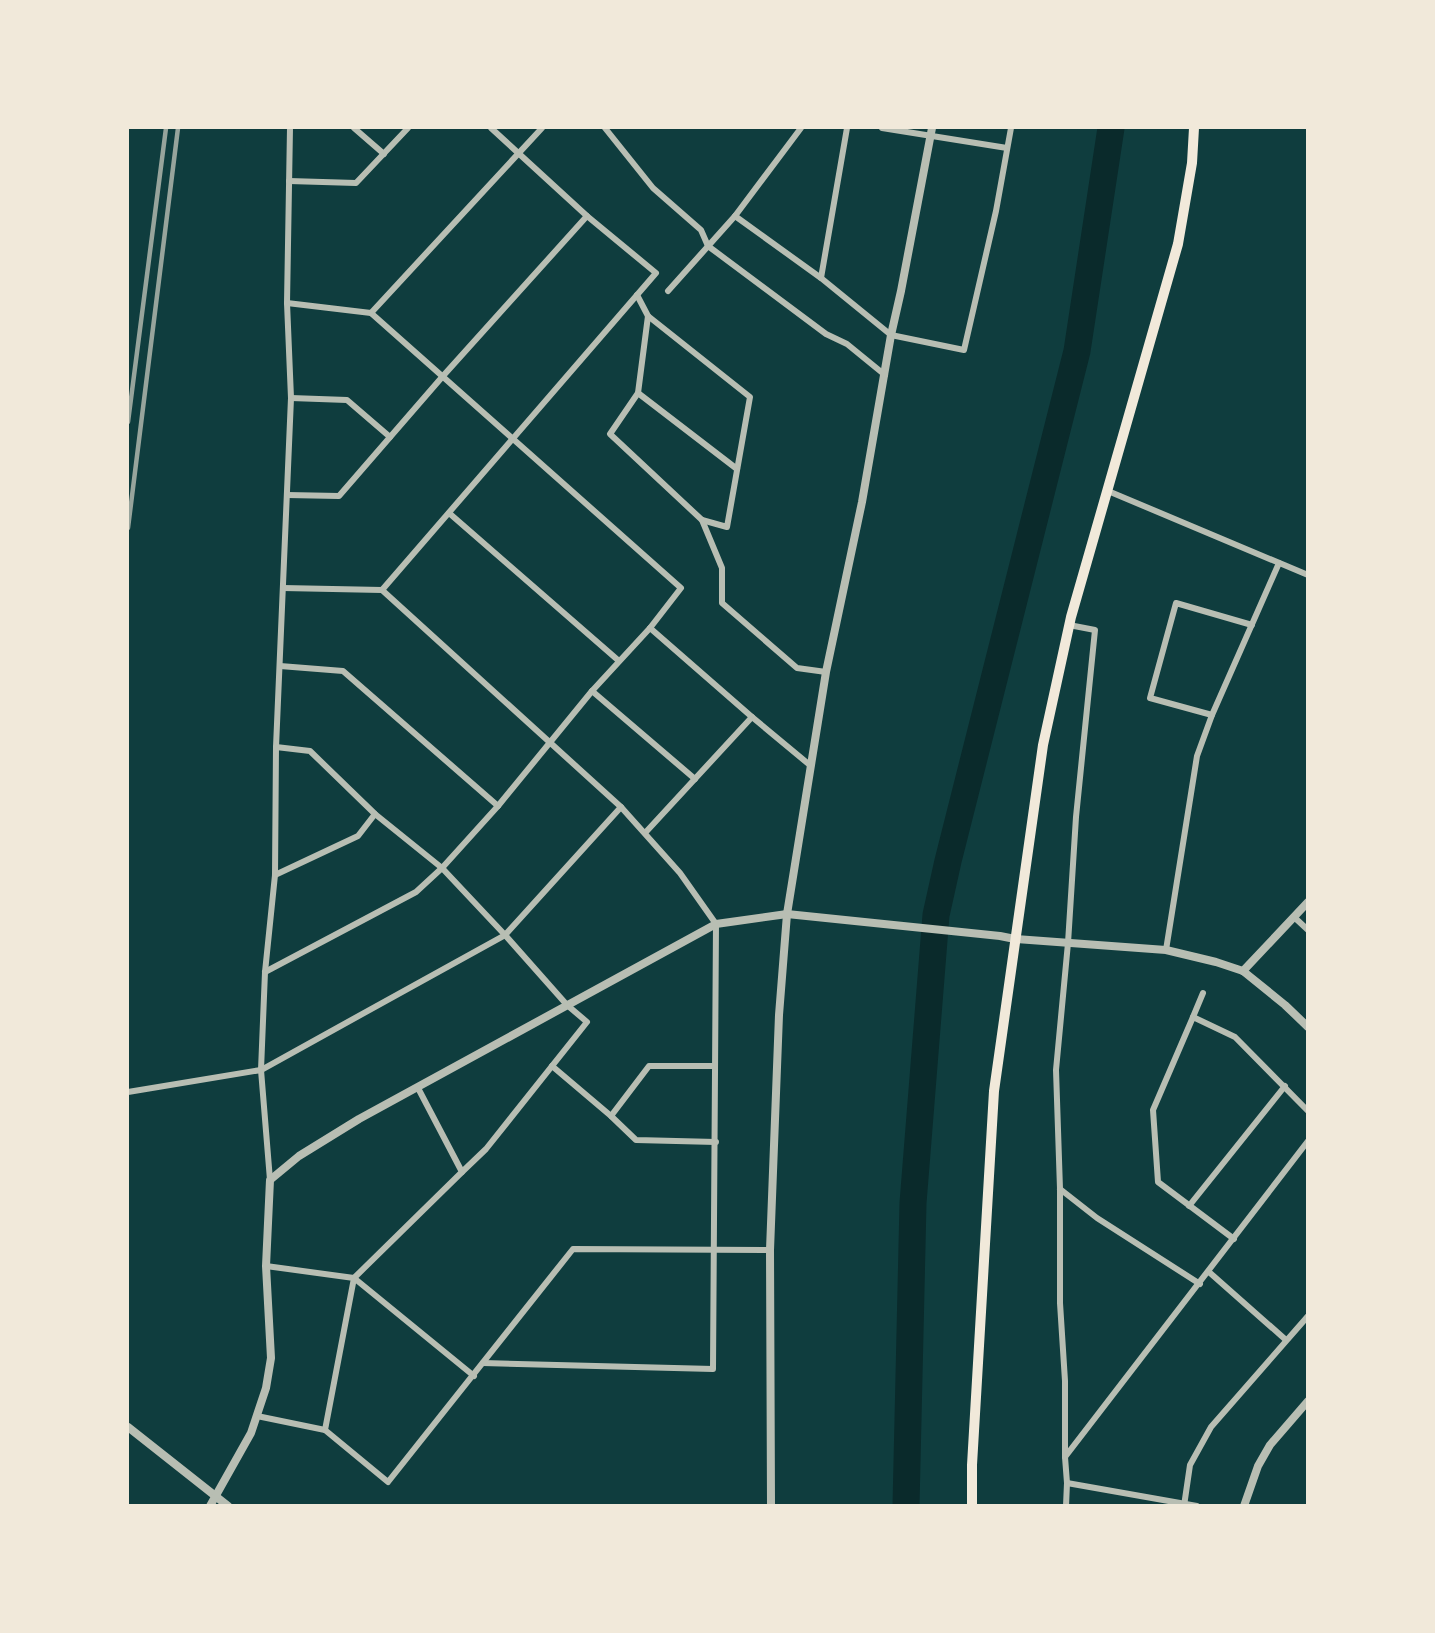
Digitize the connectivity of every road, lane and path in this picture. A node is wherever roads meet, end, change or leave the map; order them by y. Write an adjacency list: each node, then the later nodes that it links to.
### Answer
1 (290, 128): 17 (street)
2 (354, 128): 16 (street)
3 (408, 128): 16 (street)
4 (491, 128): 15 (street)
5 (542, 128): 15 (street)
6 (605, 128): 20 (street)
7 (801, 128): 19 (street)
8 (847, 128): 21 (street)
9 (882, 128): 13 (street)
10 (932, 128): 13 (street)
11 (1011, 128): 14 (street)
12 (1194, 128): 35 (main road)
13 (931, 136): 14 (street); 27 (street)
14 (1007, 148): 27 (street)
15 (519, 152): 18 (street); 25 (street)
16 (384, 154): 17 (street)
17 (289, 181): 24 (street)
18 (587, 216): 23 (street); 29 (street)
19 (735, 216): 20 (street); 21 (street)
20 (708, 246): 22 (street); 28 (street)
21 (821, 278): 27 (street)
22 (668, 291)
23 (637, 295): 26 (street); 33 (street)
24 (287, 303): 25 (street); 31 (street)
25 (371, 313): 29 (street)
26 (648, 316): 30 (street); 34 (street)
27 (891, 335): 28 (street)
28 (885, 375): 48 (street)
29 (443, 376): 32 (street); 33 (street)
30 (638, 393): 34 (street); 38 (street)
31 (291, 398): 32 (street); 36 (street)
32 (390, 437): 36 (street)
33 (513, 439): 37 (street); 45 (street)
34 (737, 469): 38 (street)
35 (1108, 491): 39 (street); 43 (main road)
36 (286, 495): 41 (street)
37 (449, 513): 42 (street); 46 (street)
38 (702, 520): 48 (street)
39 (1279, 563): 40 (street); 44 (street)
40 (1308, 575)
41 (283, 588): 42 (street); 47 (street)
42 (382, 590): 52 (street)
43 (1069, 625): 68 (main road); 69 (street)
44 (1252, 625): 50 (street); 50 (street)
45 (650, 628): 46 (street); 51 (street)
46 (619, 661): 49 (street)
47 (280, 666): 53 (street); 56 (street)
48 (826, 672): 54 (street)
49 (592, 691): 52 (street); 55 (street)
50 (1212, 715): 70 (street)
51 (752, 717): 54 (street); 55 (street)
52 (550, 742): 56 (street); 57 (street)
53 (276, 747): 58 (street); 61 (street)
54 (811, 766): 63 (street)
55 (695, 779): 59 (street)
56 (498, 806): 60 (street)
57 (621, 807): 59 (street); 67 (street)
58 (375, 814): 60 (street); 61 (street)
59 (645, 832): 65 (street)
60 (442, 868): 67 (street); 72 (street)
61 (275, 875): 72 (street)
62 (1308, 902): 64 (street)
63 (787, 914): 65 (street); 68 (street); 93 (street)
64 (1294, 917): 66 (street); 71 (street)
65 (716, 924): 74 (street); 78 (street)
66 (1308, 930)
67 (505, 935): 74 (street); 79 (street)
68 (1015, 939): 69 (street); 113 (main road)
69 (1068, 943): 70 (street); 89 (street)
70 (1166, 950): 71 (street)
71 (1243, 971): 76 (street)
72 (265, 972): 79 (street)
73 (1203, 993): 75 (street)
74 (567, 1005): 77 (street); 81 (street)
75 (1192, 1017): 80 (street); 90 (street)
76 (1308, 1027)
77 (552, 1066): 84 (street); 87 (street)
78 (716, 1066): 84 (street); 86 (street)
79 (261, 1070): 82 (street); 88 (street)
80 (1285, 1086): 83 (street); 90 (street)
81 (418, 1088): 87 (street); 88 (street)
82 (128, 1092)
83 (1308, 1111)
84 (611, 1116): 86 (street)
85 (1308, 1141): 91 (street)
86 (716, 1142): 92 (street)
87 (462, 1172): 96 (street)
88 (270, 1180): 94 (street)
89 (1060, 1189): 97 (street); 106 (street)
90 (1189, 1206): 91 (street)
91 (1234, 1239): 95 (street)
92 (714, 1249): 93 (street); 100 (street); 100 (street)
93 (770, 1250): 112 (street)
94 (266, 1266): 96 (street); 103 (street)
95 (1209, 1272): 97 (street); 99 (street)
96 (354, 1278): 101 (street); 105 (street)
97 (1200, 1284): 106 (street)
98 (1308, 1316): 99 (street)
99 (1286, 1340): 109 (street)
100 (483, 1363): 101 (street)
101 (474, 1376): 105 (street)
102 (1308, 1401): 116 (street)
103 (257, 1416): 105 (street); 108 (street)
104 (128, 1427): 108 (street)
105 (325, 1430)
106 (1065, 1457): 107 (street)
107 (1067, 1483): 109 (street); 114 (street)
108 (215, 1496): 110 (street); 111 (street)
109 (1184, 1504): 115 (street)
110 (210, 1506)
111 (228, 1506)
112 (771, 1506)
113 (972, 1506)
114 (1066, 1506)
115 (1197, 1506)
116 (1244, 1506)

